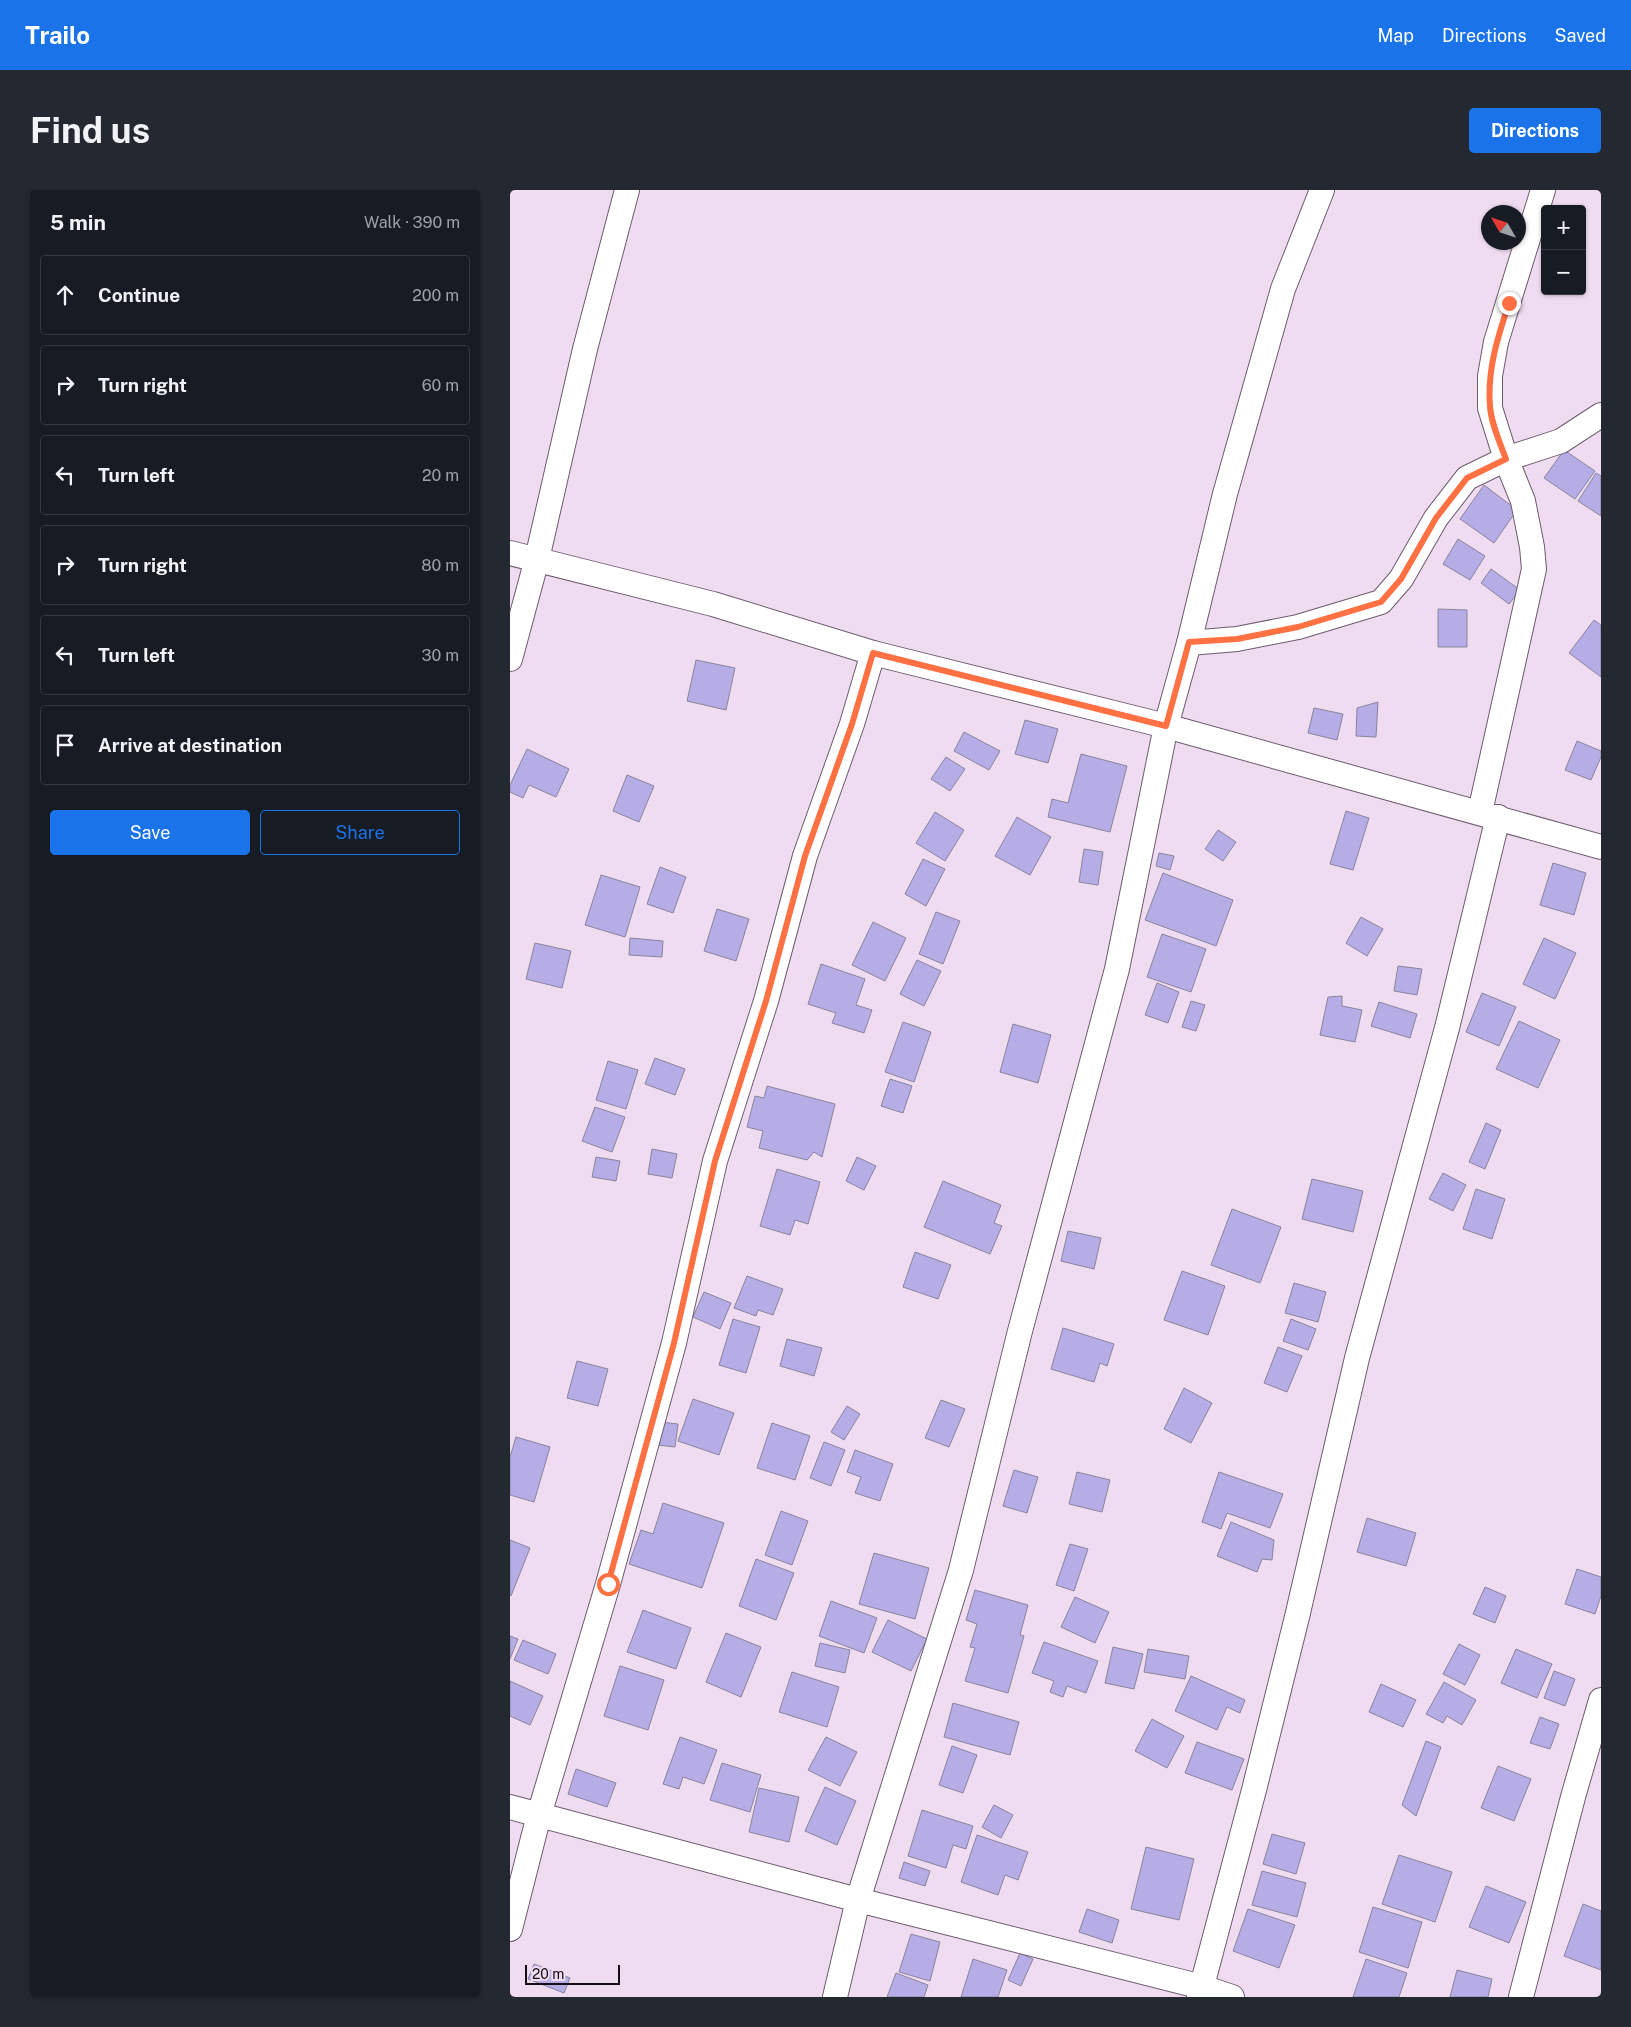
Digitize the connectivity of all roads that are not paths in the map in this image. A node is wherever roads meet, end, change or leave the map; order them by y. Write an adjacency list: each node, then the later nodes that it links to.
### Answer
1 (627, 190): 7 (street)
2 (1322, 190): 8 (street)
3 (1543, 190): 5 (street)
4 (1601, 415): 5 (street)
5 (1506, 459): 8 (street); 12 (street)
6 (510, 553): 7 (street)
7 (537, 559): 9 (street); 10 (street)
8 (1189, 642): 11 (street)
9 (873, 653): 11 (street); 16 (street)
10 (510, 659)
11 (1166, 726): 12 (street); 17 (street)
12 (1489, 814): 13 (street); 19 (street)
13 (1601, 847)
14 (1601, 1700): 22 (street)
15 (510, 1807): 16 (street)
16 (539, 1815): 17 (street); 18 (street)
17 (858, 1900): 19 (street); 20 (street)
18 (510, 1929)
19 (1200, 1992): 21 (street)
20 (835, 1997)
21 (1232, 1997)
22 (1521, 1997)

